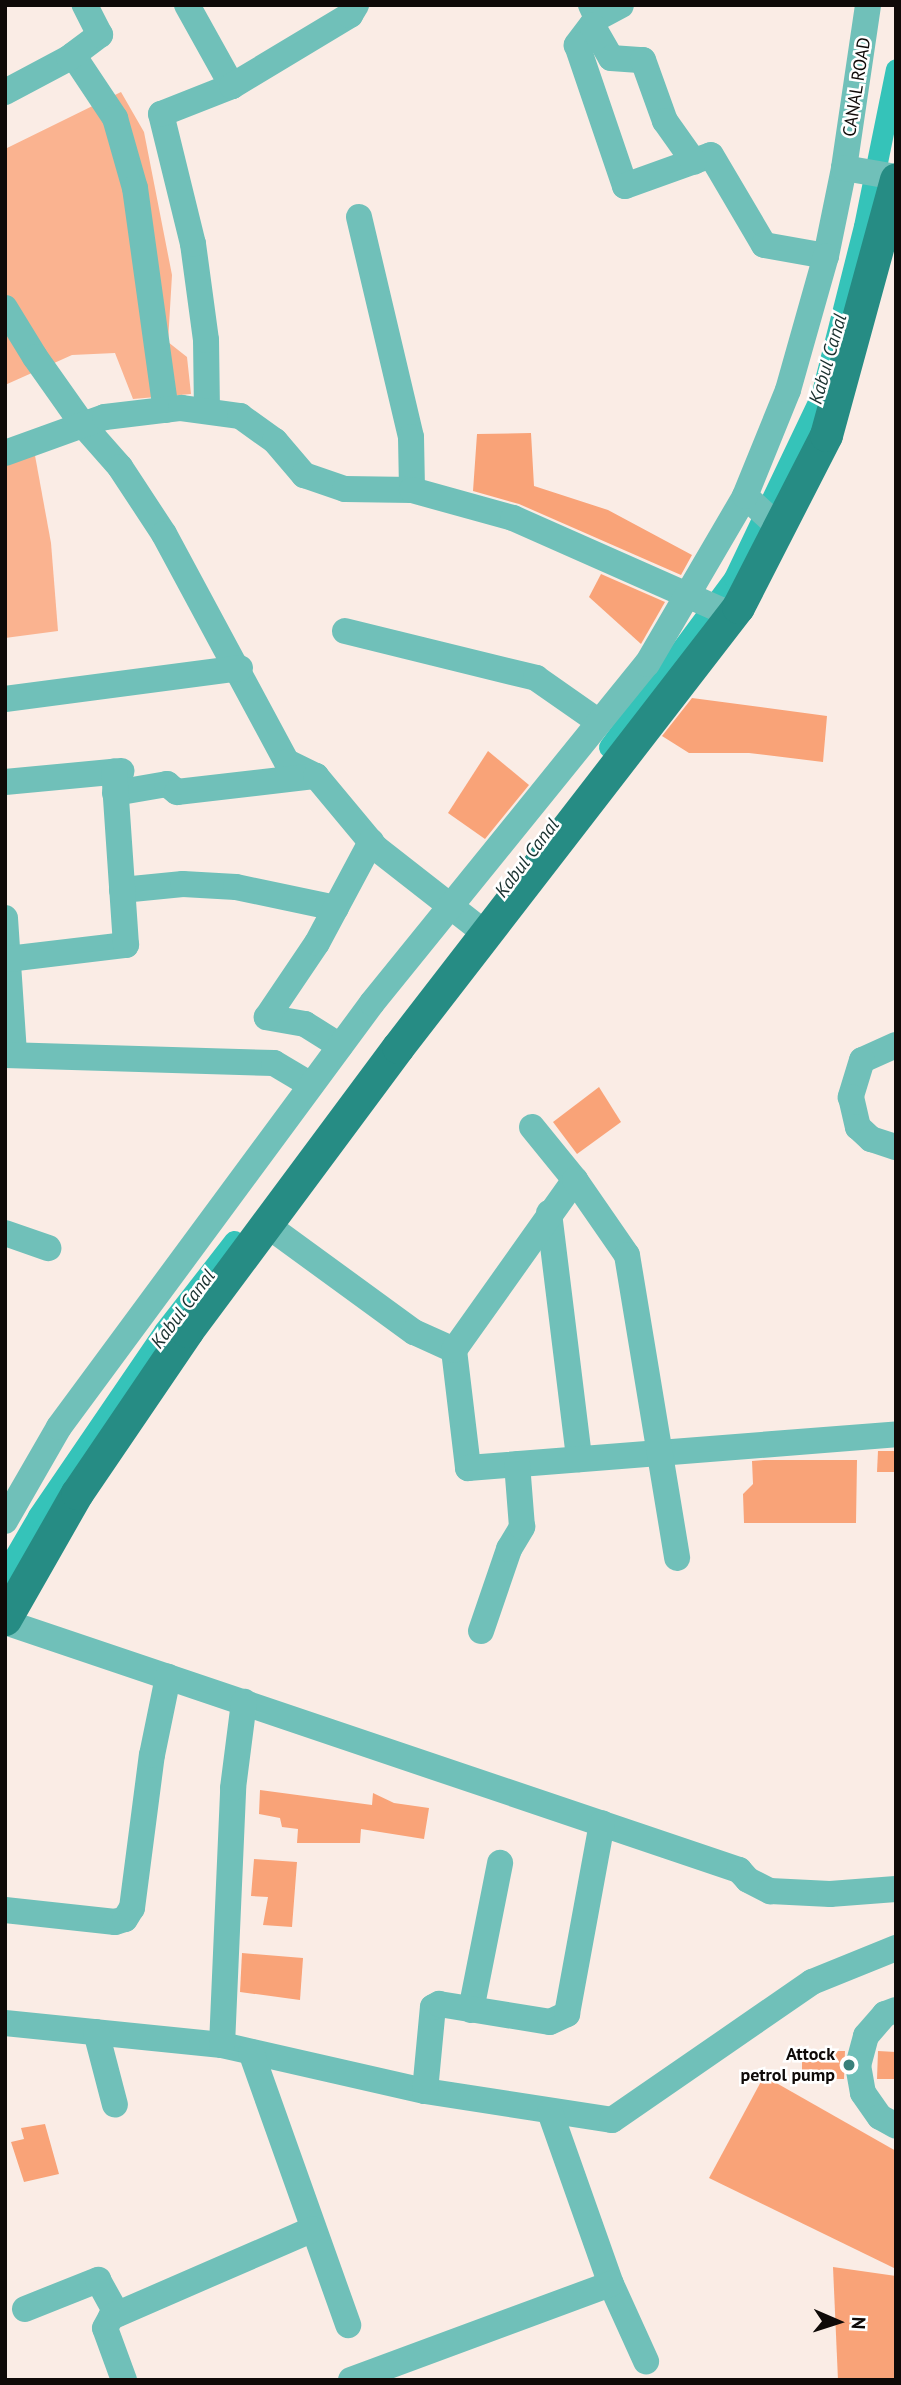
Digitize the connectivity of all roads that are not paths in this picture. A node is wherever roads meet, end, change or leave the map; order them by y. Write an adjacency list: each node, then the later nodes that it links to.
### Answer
1 (85, 5): 7 (street)
2 (187, 5): 8 (street)
3 (356, 5): 8 (street)
4 (621, 5): 6 (street)
5 (868, 5): 11 (street, CANAL ROAD)
6 (593, 16): 10 (street); 10 (street)
7 (73, 55): 9 (street); 16 (street)
8 (232, 86): 17 (street)
9 (5, 92)
10 (694, 162): 14 (street)
11 (850, 169): 12 (street); 14 (street, CANAL ROAD)
12 (891, 177): 22 (main road)
13 (359, 216): 20 (street)
14 (826, 256): 21 (street, CANAL ROAD)
15 (5, 308): 18 (street)
16 (166, 410): 17 (street); 18 (street)
17 (206, 411): 20 (street)
18 (83, 425): 19 (street); 26 (street)
19 (5, 453)
20 (412, 490): 23 (street)
21 (747, 499): 22 (street); 23 (street, CANAL ROAD)
22 (777, 526): 24 (main road)
23 (694, 597): 24 (street); 28 (street, CANAL ROAD)
24 (729, 613): 37 (main road)
25 (345, 631): 28 (street)
26 (240, 668): 27 (street); 29 (street)
27 (5, 699)
28 (598, 722): 34 (street, CANAL ROAD)
29 (316, 776): 30 (street); 32 (street)
30 (117, 778): 31 (street); 33 (street)
31 (5, 782)
32 (371, 842): 34 (street); 35 (street)
33 (122, 890): 35 (street); 38 (street)
34 (452, 906): 37 (street); 40 (street, CANAL ROAD)
35 (336, 908): 40 (street)
36 (5, 918): 38 (street)
37 (485, 933): 47 (main road)
38 (8, 959): 41 (street)
39 (896, 1045): 44 (street)
40 (340, 1046): 42 (street, CANAL ROAD)
41 (9, 1055): 42 (street)
42 (311, 1085): 55 (street, CANAL ROAD)
43 (532, 1127): 45 (street)
44 (896, 1147)
45 (575, 1180): 46 (street); 52 (street)
46 (549, 1213): 50 (street); 53 (street)
47 (267, 1225): 50 (street); 57 (main road)
48 (5, 1233): 49 (street)
49 (48, 1248)
50 (454, 1350): 54 (street)
51 (896, 1434): 52 (street)
52 (658, 1451): 53 (street); 56 (street)
53 (579, 1459): 54 (street)
54 (517, 1464): 58 (street)
55 (5, 1521)
56 (677, 1558)
57 (5, 1620): 59 (street)
58 (481, 1631)
59 (168, 1677): 60 (street); 64 (street)
60 (244, 1702): 61 (street); 70 (street)
61 (602, 1823): 63 (street); 66 (street)
62 (500, 1863): 66 (street)
63 (896, 1889)
64 (5, 1910)
65 (896, 1948): 74 (street)
66 (471, 2010): 72 (street)
67 (896, 2010): 75 (street)
68 (5, 2023): 69 (street)
69 (96, 2032): 70 (street); 73 (street)
70 (222, 2045): 71 (street)
71 (251, 2052): 72 (street); 76 (street)
72 (425, 2091): 74 (street)
73 (115, 2105)
74 (550, 2112): 77 (street)
75 (896, 2126)
76 (313, 2229): 79 (street); 80 (street)
77 (611, 2284): 81 (street); 83 (street)
78 (25, 2309): 79 (street)
79 (117, 2314): 82 (street)
80 (348, 2325)
81 (646, 2361)
82 (124, 2380)
83 (351, 2380)

